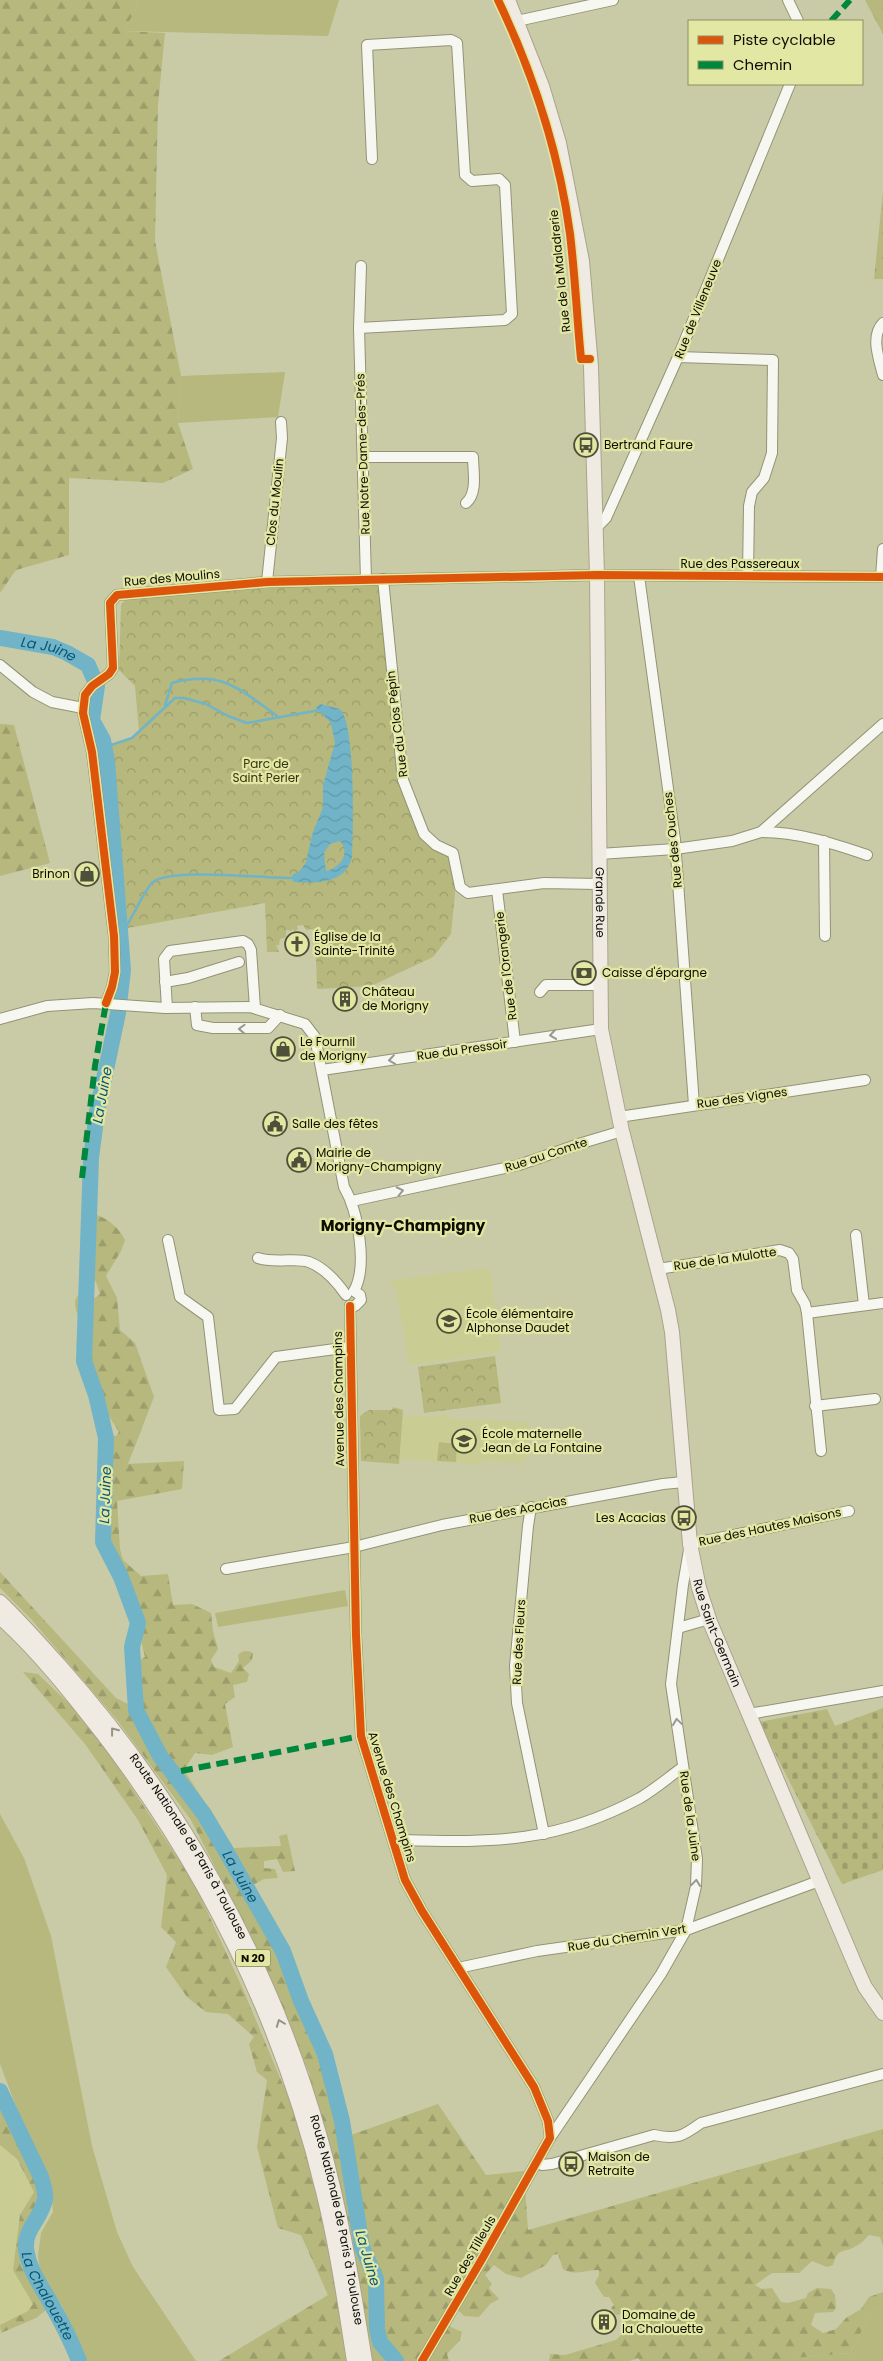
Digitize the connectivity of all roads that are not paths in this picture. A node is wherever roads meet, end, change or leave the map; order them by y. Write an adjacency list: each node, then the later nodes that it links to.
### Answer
1 (508, 0): 5 (main road, Rue de la Maladrerie)
2 (613, 0): 5 (street)
3 (788, 0): 4 (street)
4 (798, 20)
5 (517, 21): 16 (main road, Rue de la Maladrerie)
6 (790, 85): 11 (street, Rue de Villeneuve)
7 (372, 159): 10 (street)
8 (361, 266): 10 (street, Rue Notre-Dame-des-Prés)
9 (883, 323): 12 (street)
10 (359, 328): 14 (street, Rue Notre-Dame-des-Prés)
11 (678, 357): 16 (street, Rue de Villeneuve); 20 (street)
12 (883, 375)
13 (281, 422): 24 (street, Clos du Moulin)
14 (364, 457): 15 (street); 23 (street, Rue Notre-Dame-des-Prés)
15 (466, 503)
16 (595, 528): 18 (main road, Rue de la Maladrerie)
17 (883, 549): 21 (street)
18 (597, 575): 19 (street, Rue des Passereaux); 22 (street, Rue des Moulins); 31 (main road, Grande Rue)
19 (640, 576): 20 (street, Rue des Passereaux); 30 (street, Rue des Ouches)
20 (748, 576): 21 (street, Rue des Passereaux)
21 (882, 576)
22 (383, 579): 23 (street, Rue des Moulins); 34 (street, Rue du Clos Pépin)
23 (366, 580): 24 (street, Rue des Moulins)
24 (267, 582): 26 (street, Rue des Moulins)
25 (0, 665): 26 (street)
26 (83, 708): 40 (street)
27 (883, 724): 28 (street)
28 (761, 832): 29 (street); 30 (street)
29 (824, 841): 32 (street); 35 (street)
30 (675, 849): 31 (street); 50 (street, Rue des Ouches)
31 (599, 854): 33 (main road, Grande Rue)
32 (866, 855)
33 (598, 884): 34 (street, Rue du Clos Pépin); 38 (main road, Grande Rue)
34 (497, 890): 47 (street, Rue de l'Orangerie)
35 (824, 936)
36 (239, 962): 37 (street)
37 (166, 982): 42 (street); 43 (street)
38 (600, 984): 39 (street); 46 (main road, Grande Rue)
39 (540, 992)
40 (108, 1004): 42 (street); 45 (street)
41 (195, 1007): 42 (street); 43 (street); 44 (street, one-way to 41)
42 (168, 1008)
43 (255, 1008): 44 (street)
44 (280, 1015): 48 (street)
45 (0, 1019)
46 (601, 1029): 47 (street, Rue du Pressoir, one-way to 47); 51 (main road, Grande Rue)
47 (515, 1042): 48 (street, Rue du Pressoir, one-way to 48)
48 (322, 1070): 52 (street)
49 (865, 1080): 50 (street, Rue des Vignes)
50 (694, 1105): 51 (street, Rue des Vignes)
51 (620, 1124): 52 (street, Rue au Comte, one-way to 51); 53 (main road, Grande Rue)
52 (352, 1201): 58 (street)
53 (646, 1224): 57 (main road, Rue Saint-Germain)
54 (856, 1235): 60 (street)
55 (168, 1240): 62 (street)
56 (258, 1258): 58 (street)
57 (658, 1269): 61 (street, Rue de la Mulotte); 66 (main road, Rue Saint-Germain)
58 (350, 1293): 62 (street, Avenue des Champins)
59 (883, 1303): 60 (street)
60 (864, 1305): 61 (street)
61 (807, 1313): 64 (street, Rue de la Mulotte)
62 (350, 1347): 70 (street, Avenue des Champins)
63 (875, 1399): 64 (street)
64 (815, 1406): 65 (street, Rue de la Mulotte)
65 (821, 1451)
66 (684, 1482): 67 (street, Rue des Acacias); 69 (main road, Rue Saint-Germain)
67 (531, 1507): 70 (street, Rue des Acacias); 79 (street, Rue des Fleurs)
68 (849, 1511): 69 (street, Rue des Hautes Maisons)
69 (690, 1544): 74 (main road, Rue Saint-Germain); 75 (street, Rue de la Juine)
70 (354, 1547): 71 (street, Rue des Acacias); 80 (street, Avenue des Champins)
71 (226, 1568)
72 (0, 1602): 89 (main road, Route Nationale de Paris à Toulouse / N 20, one-way to 72)
73 (0, 1616): 88 (main road, Route Nationale de Paris à Toulouse / N 20)
74 (709, 1619): 75 (street); 77 (main road, Rue Saint-Germain)
75 (678, 1628): 78 (street, Rue de la Juine, one-way to 75)
76 (883, 1691): 77 (street)
77 (749, 1714): 81 (main road, Rue Saint-Germain)
78 (683, 1767): 79 (street); 82 (street, Rue de la Juine, one-way to 78)
79 (544, 1834): 80 (street)
80 (394, 1842): 83 (street, Avenue des Champins)
81 (818, 1881): 82 (street, Rue du Chemin Vert); 84 (main road, Rue Saint-Germain)
82 (686, 1930): 83 (street, Rue du Chemin Vert); 86 (street, Rue de la Juine)
83 (458, 1968): 86 (street, Avenue des Champins)
84 (883, 2013)
85 (883, 2074): 87 (street)
86 (550, 2138): 87 (street)
87 (537, 2162): 90 (street, Rue des Tilleuls)
88 (354, 2361)
89 (365, 2361)
90 (422, 2361)

